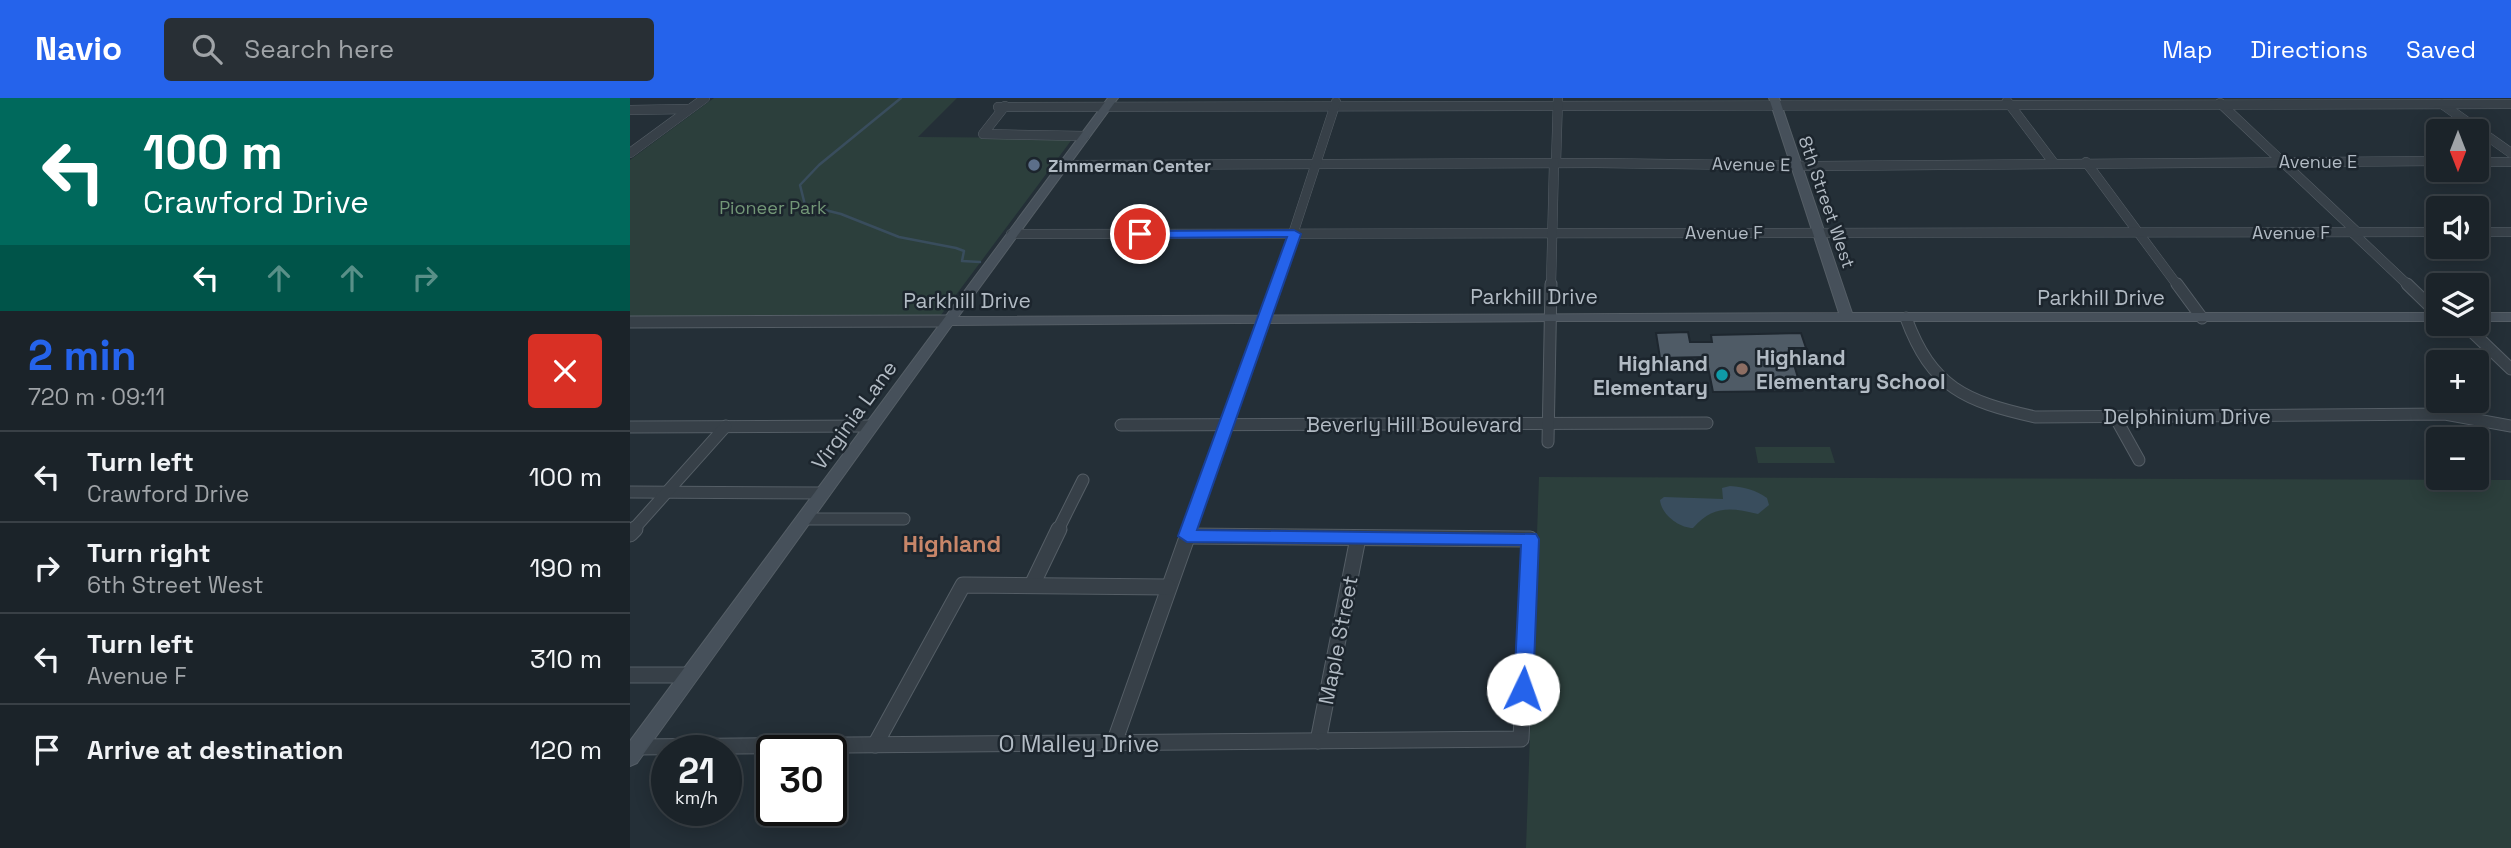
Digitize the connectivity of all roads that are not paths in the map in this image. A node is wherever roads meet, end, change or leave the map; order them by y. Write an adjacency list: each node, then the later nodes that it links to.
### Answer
1 (705, 98): 13 (street)
2 (2215, 98): 12 (street)
3 (2433, 98): 10 (street)
4 (1110, 102): 5 (street); 9 (street); 15 (street, Virginia Lane)
5 (1336, 102): 6 (street); 25 (street)
6 (1558, 102): 7 (street); 23 (street)
7 (1775, 102): 8 (street); 26 (street, 8th Street West)
8 (2007, 102): 12 (street); 24 (street)
9 (1003, 104): 15 (street)
10 (2442, 104): 11 (street); 12 (street); 17 (street)
11 (2511, 104)
12 (2222, 105): 18 (street)
13 (690, 109): 14 (street); 16 (street)
14 (630, 110)
15 (1085, 136): 27 (street, Virginia Lane)
16 (630, 153)
17 (2511, 153)
18 (2282, 161): 19 (street, Avenue E); 20 (street, Avenue E); 30 (street)
19 (2086, 162): 24 (street, Avenue E); 29 (street)
20 (2426, 162)
21 (2489, 162): 22 (street)
22 (2511, 162)
23 (1555, 163): 25 (street, Avenue E); 26 (street, Avenue E); 34 (street)
24 (2053, 163): 26 (street, Avenue E)
25 (1318, 164): 27 (street, Avenue E); 36 (street)
26 (1796, 164): 28 (street, 8th Street West)
27 (1063, 165): 35 (street, Virginia Lane)
28 (1819, 231): 29 (street, Avenue F); 34 (street, Avenue F); 40 (street, 8th Street West)
29 (2138, 231): 30 (street, Avenue F); 45 (street)
30 (2355, 232): 31 (street, Avenue F); 37 (street)
31 (2426, 232)
32 (2489, 232): 33 (street)
33 (2511, 232)
34 (1551, 233): 36 (street, Avenue F); 39 (street)
35 (1011, 234): 36 (street, Avenue F); 46 (street, Virginia Lane)
36 (1294, 234): 43 (street)
37 (2426, 303)
38 (2426, 315): 45 (street, Parkhill Drive)
39 (1552, 317): 40 (street, Parkhill Drive); 43 (street, Parkhill Drive); 51 (street)
40 (1847, 317): 44 (street, Parkhill Drive)
41 (2489, 317): 42 (street)
42 (2511, 317)
43 (1264, 318): 46 (street, Parkhill Drive); 54 (street)
44 (1906, 318): 45 (street, Parkhill Drive); 50 (street, Delphinium Drive)
45 (2202, 318)
46 (948, 321): 47 (street, Parkhill Drive); 56 (street, Virginia Lane)
47 (630, 322)
48 (2477, 336): 49 (street)
49 (2511, 369)
50 (2115, 417): 57 (street, Delphinium Drive); 60 (street)
51 (1549, 423): 52 (street, Beverly Hill Boulevard); 54 (street, Beverly Hill Boulevard); 59 (street)
52 (1707, 423)
53 (1121, 425): 54 (street, Beverly Hill Boulevard)
54 (1226, 425): 68 (street)
55 (726, 426): 56 (street); 58 (street); 63 (street)
56 (872, 426): 64 (street, Virginia Lane)
57 (2511, 426)
58 (630, 427)
59 (1548, 442)
60 (2139, 460)
61 (1083, 480): 70 (street)
62 (630, 492): 63 (street)
63 (667, 492): 64 (street); 67 (street)
64 (822, 493): 65 (street, Virginia Lane)
65 (803, 519): 66 (street); 73 (street, Virginia Lane)
66 (904, 519)
67 (630, 534)
68 (1187, 536): 69 (street); 71 (street)
69 (1358, 538): 74 (street, Maple Street); 74 (street, O Malley Drive)
70 (1032, 585): 71 (street); 76 (street)
71 (1168, 587): 75 (street)
72 (630, 675): 73 (street)
73 (689, 675): 77 (street, Virginia Lane)
74 (1318, 741): 75 (street, O Malley Drive)
75 (1114, 743): 76 (street, O Malley Drive)
76 (875, 745): 77 (street, O Malley Drive)
77 (634, 752)

